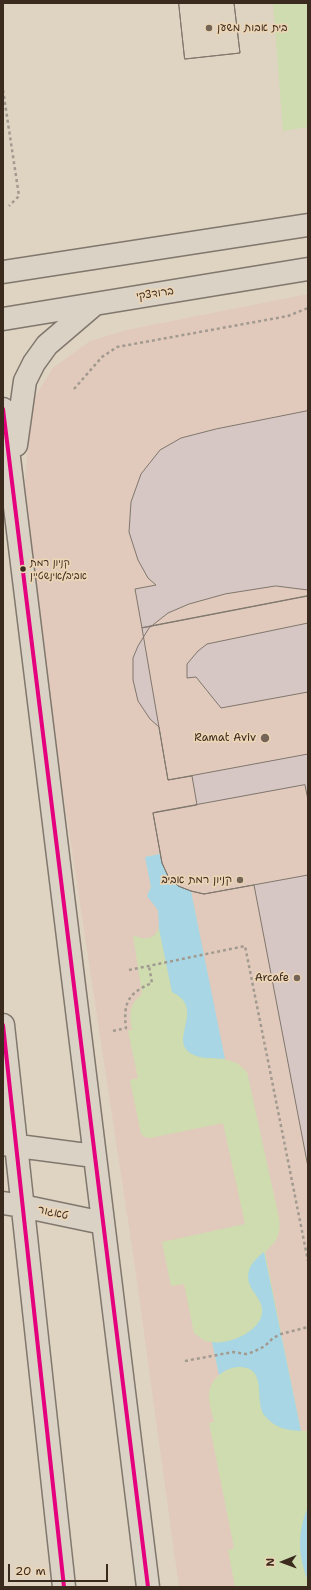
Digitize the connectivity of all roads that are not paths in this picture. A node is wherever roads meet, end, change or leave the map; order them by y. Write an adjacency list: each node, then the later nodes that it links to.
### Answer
1 (308, 225): 3 (street)
2 (308, 270): 4 (street, ברודצקי)
3 (3, 272)
4 (95, 304): 5 (street, ברודצקי); 7 (street)
5 (3, 319)
6 (3, 409): 7 (street)
7 (12, 482): 10 (street)
8 (3, 1025): 9 (street)
9 (9, 1145): 10 (street); 11 (street)
10 (94, 1156): 12 (street)
11 (13, 1205): 12 (street, טאגור); 13 (street)
12 (103, 1223): 14 (street)
13 (64, 1587)
14 (148, 1587)

